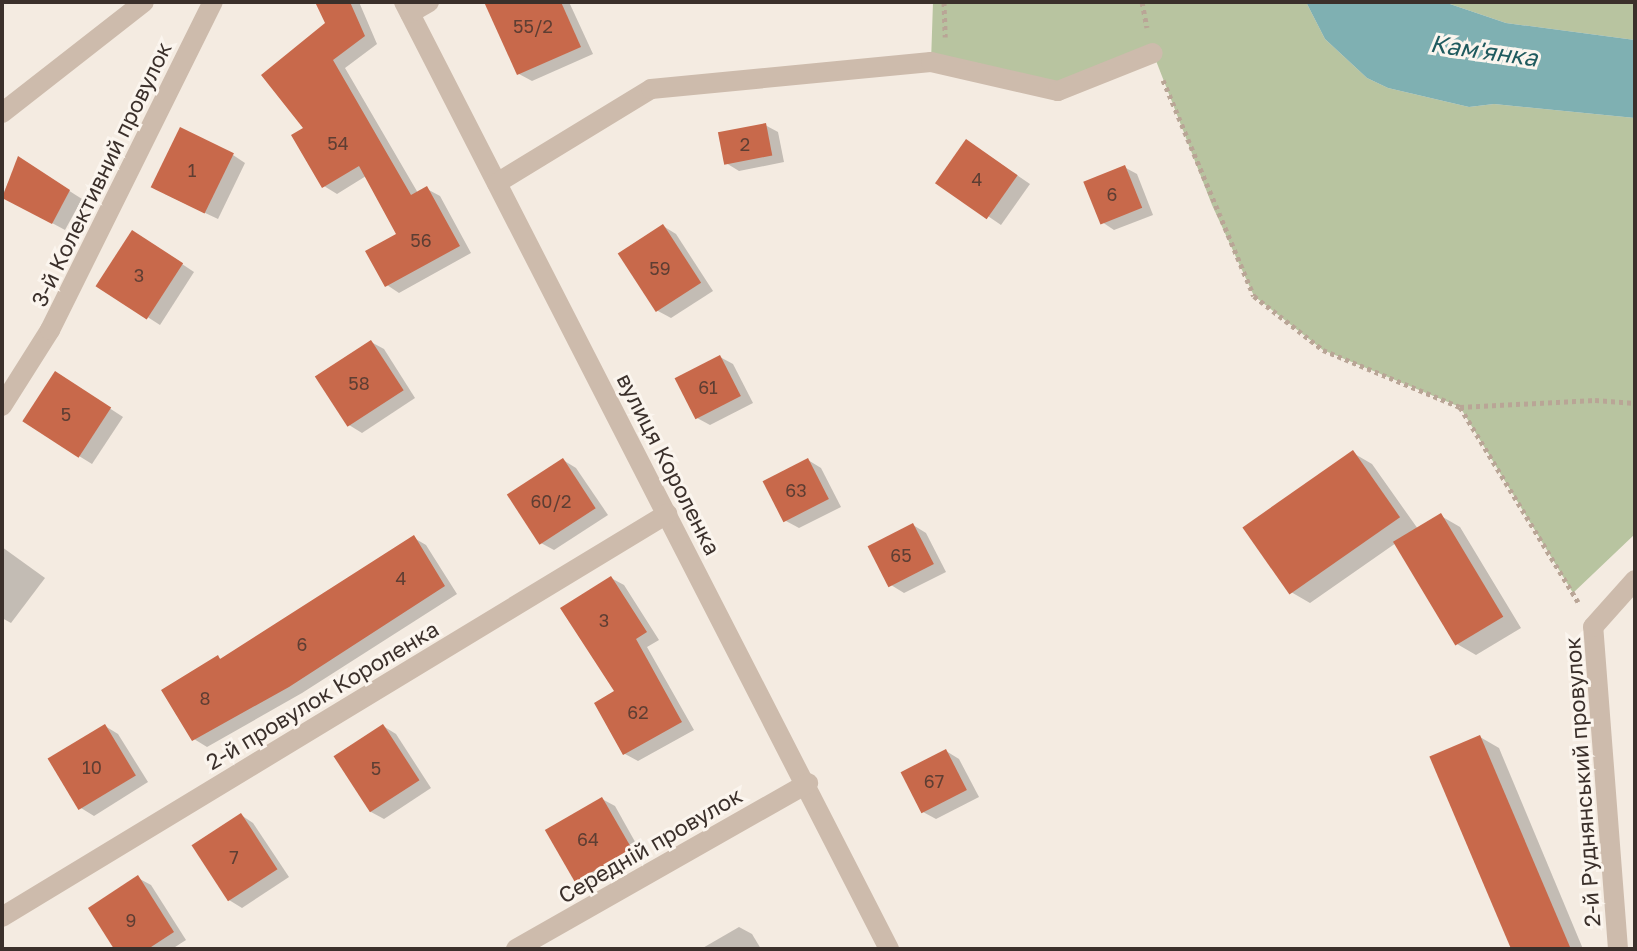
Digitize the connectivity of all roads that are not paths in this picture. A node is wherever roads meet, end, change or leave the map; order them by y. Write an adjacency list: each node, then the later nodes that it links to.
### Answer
1 (144, 2): 6 (street)
2 (213, 2): 8 (street, 3-й Колективний провулок)
3 (429, 2): 4 (street)
4 (407, 8): 7 (street, вулиця Короленка)
5 (1153, 53): 7 (street)
6 (2, 113)
7 (497, 183): 9 (street, вулиця Короленка)
8 (2, 406)
9 (667, 514): 11 (street, вулиця Короленка); 12 (street, 2-й провулок Короленка)
10 (1635, 580): 15 (street, 2-й Руднянський провулок)
11 (808, 783): 13 (street, Середній провулок); 14 (street, вулиця Короленка)
12 (2, 917)
13 (516, 949)
14 (889, 949)
15 (1618, 949)

